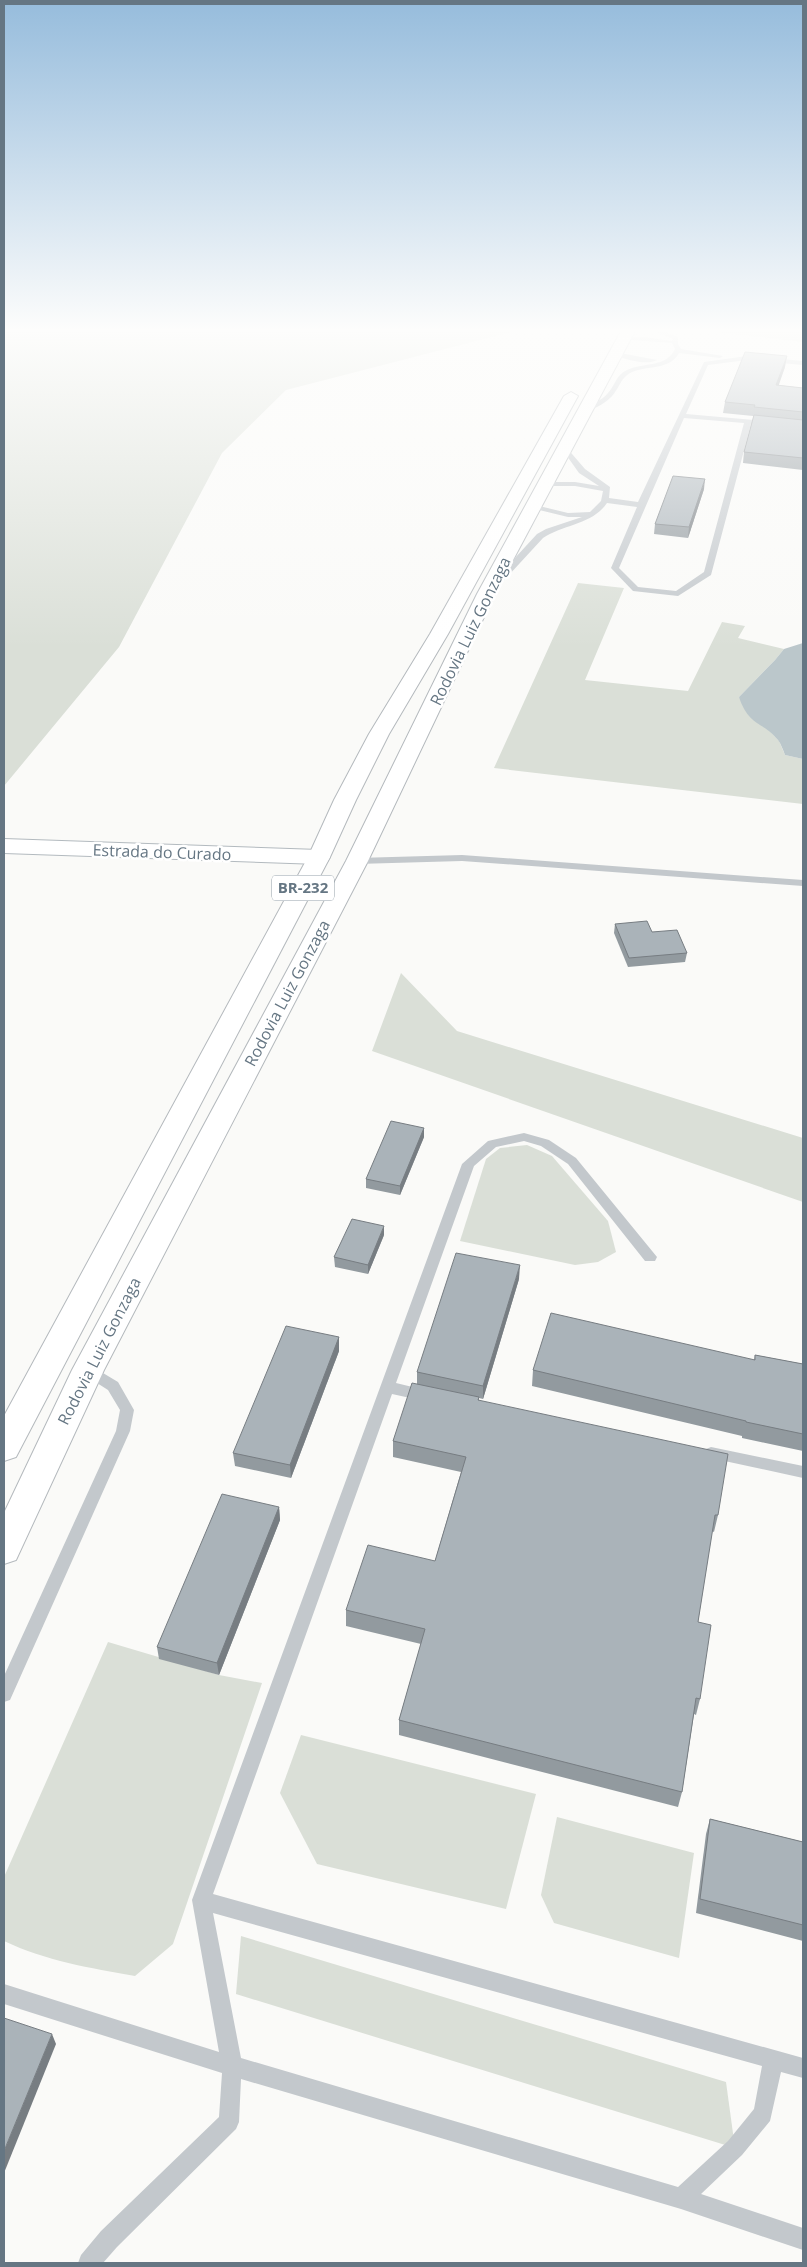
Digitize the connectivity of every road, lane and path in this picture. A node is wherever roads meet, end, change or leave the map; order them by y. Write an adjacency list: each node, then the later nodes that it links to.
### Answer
1 (557, 437): 14 (main road, Rodovia Luiz Gonzaga / BR-232)
2 (570, 437): 5 (main road, Rodovia Luiz Gonzaga / BR-232)
3 (672, 437): 9 (lane)
4 (744, 437): 9 (lane)
5 (564, 448): 6 (main road, Rodovia Luiz Gonzaga / BR-232); 7 (lane)
6 (547, 484): 7 (lane); 10 (main road, Rodovia Luiz Gonzaga / BR-232)
7 (607, 492): 8 (lane)
8 (605, 500): 9 (lane); 11 (lane)
9 (641, 505)
10 (534, 506): 11 (lane); 12 (main road, Rodovia Luiz Gonzaga / BR-232)
11 (595, 513): 12 (lane)
12 (486, 594): 15 (main road, Rodovia Luiz Gonzaga / BR-232)
13 (4, 846): 14 (main road, Estrada do Curado)
14 (319, 857): 21 (main road, Rodovia Luiz Gonzaga / BR-232)
15 (357, 861): 16 (lane); 18 (main road, Rodovia Luiz Gonzaga / BR-232)
16 (803, 883)
17 (650, 1256): 19 (lane)
18 (88, 1370): 24 (main road, Rodovia Luiz Gonzaga / BR-232); 25 (lane)
19 (388, 1388): 20 (lane); 26 (lane)
20 (436, 1397)
21 (4, 1447)
22 (697, 1450): 23 (lane)
23 (803, 1472)
24 (4, 1549)
25 (4, 1694)
26 (202, 1900): 28 (lane); 29 (lane)
27 (4, 1994): 29 (lane)
28 (773, 2060): 30 (lane); 31 (lane)
29 (232, 2066): 31 (lane); 33 (lane)
30 (803, 2068)
31 (680, 2198): 32 (lane)
32 (803, 2239)
33 (89, 2263)

